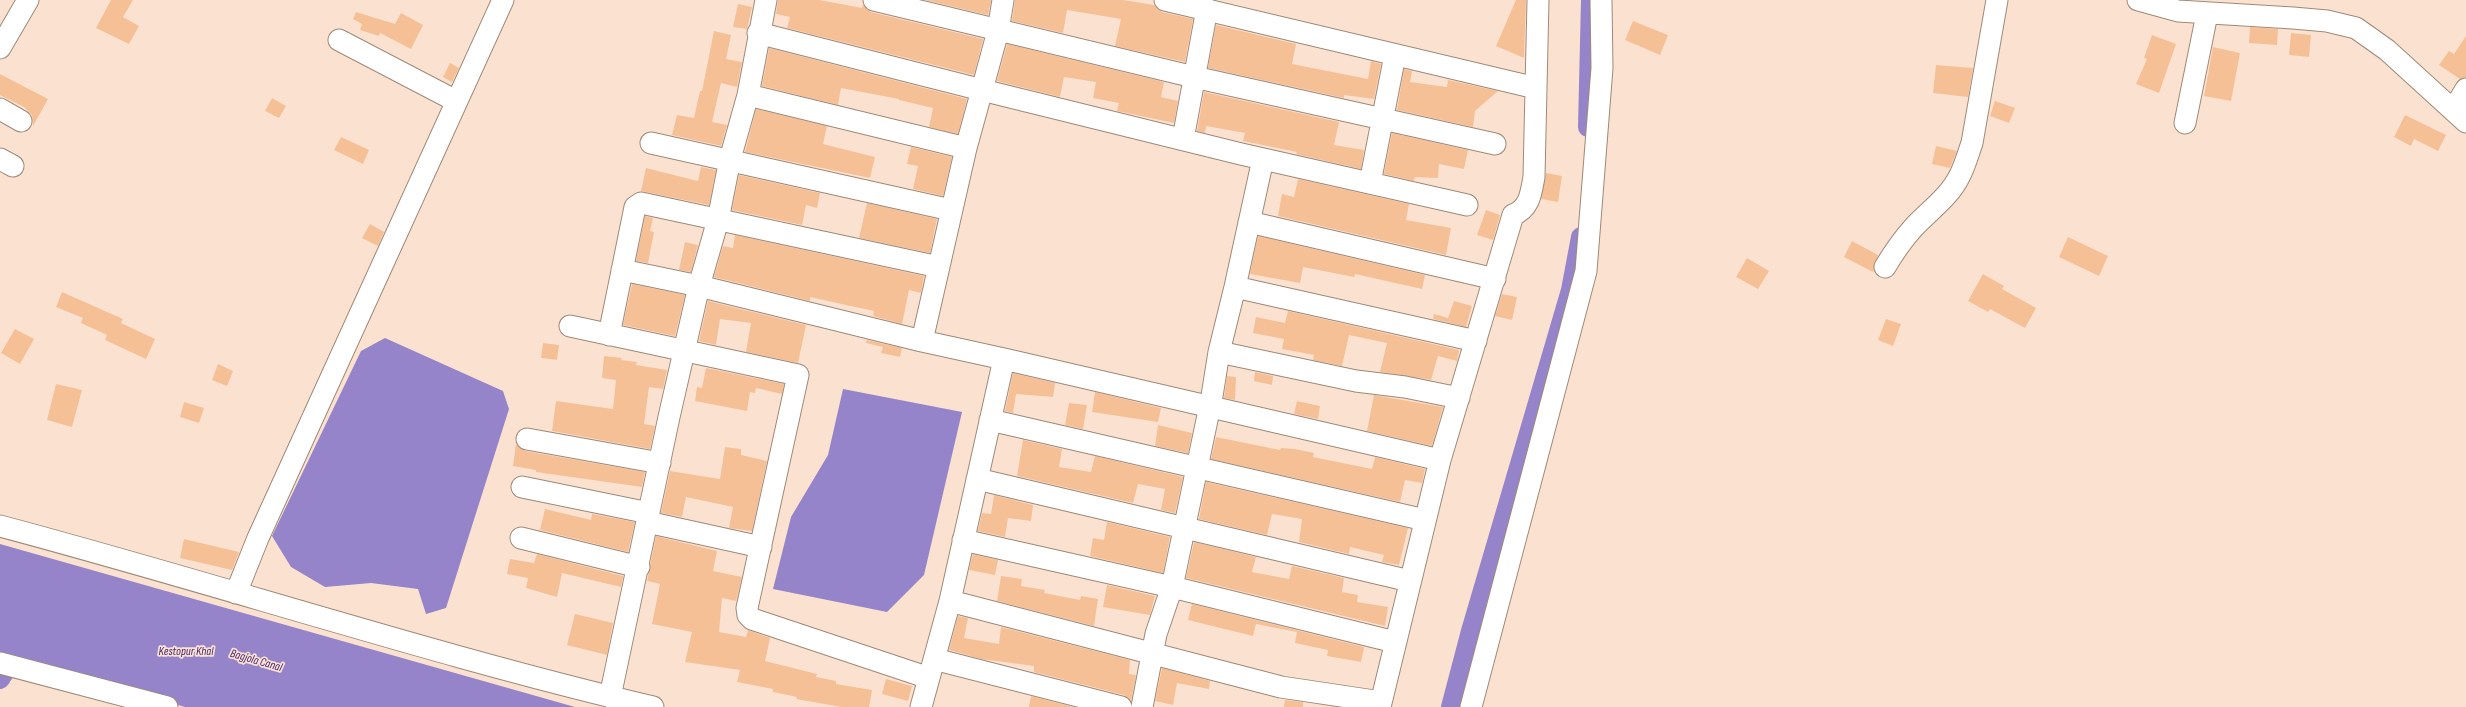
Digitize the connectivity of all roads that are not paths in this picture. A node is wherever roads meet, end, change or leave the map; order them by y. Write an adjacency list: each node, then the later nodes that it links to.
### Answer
1 (28, 0): 17 (street)
2 (503, 0): 24 (street)
3 (766, 0): 15 (street)
4 (874, 0): 14 (street)
5 (1003, 0): 14 (street)
6 (1165, 0): 12 (street)
7 (1538, 0): 20 (street)
8 (1601, 0): 86 (street)
9 (1997, 0): 42 (street)
10 (2138, 0): 11 (street)
11 (2180, 6): 13 (street)
12 (1207, 9): 18 (street); 19 (street)
13 (2207, 14): 26 (street); 29 (street)
14 (998, 31): 19 (street); 22 (street)
15 (758, 33): 22 (street); 23 (street)
16 (339, 40): 24 (street)
17 (0, 48)
18 (1395, 55): 20 (street); 27 (street)
19 (1194, 77): 27 (street); 30 (street)
20 (1536, 88): 44 (street)
21 (2466, 89): 26 (street)
22 (982, 90): 30 (street); 33 (street)
23 (748, 95): 33 (street); 34 (street)
24 (456, 101): 73 (street)
25 (0, 109): 28 (street)
26 (2459, 116)
27 (1384, 119): 32 (street); 36 (street)
28 (20, 121)
29 (2184, 123)
30 (1184, 139): 35 (street)
31 (651, 143): 34 (street)
32 (1495, 144)
33 (966, 148): 38 (street)
34 (730, 159): 38 (street); 39 (street)
35 (1263, 159): 36 (street); 40 (street)
36 (1370, 183): 37 (street)
37 (1467, 205)
38 (951, 210): 41 (street)
39 (718, 220): 41 (street); 43 (street); 45 (street)
40 (1249, 222): 44 (street); 46 (street)
41 (939, 267): 49 (street)
42 (1886, 267)
43 (622, 270): 45 (street); 48 (street)
44 (1495, 279): 50 (street)
45 (699, 286): 49 (street); 51 (street)
46 (1235, 288): 50 (street); 52 (street)
47 (570, 326): 48 (street)
48 (609, 335): 51 (street)
49 (922, 341): 53 (street)
50 (1476, 341): 54 (street)
51 (686, 349): 59 (street); 69 (street)
52 (1219, 352): 54 (street); 55 (street)
53 (1004, 359): 55 (street); 56 (street)
54 (1459, 398): 58 (street)
55 (1210, 408): 58 (street); 60 (street)
56 (990, 420): 60 (street); 61 (street)
57 (527, 439): 59 (street)
58 (1440, 460): 64 (street)
59 (660, 463): 63 (street)
60 (1197, 467): 64 (street); 66 (street)
61 (977, 479): 66 (street); 68 (street)
62 (522, 487): 63 (street)
63 (648, 518): 69 (street); 70 (street)
64 (1425, 520): 71 (street)
65 (0, 526): 73 (street)
66 (1184, 526): 71 (street); 72 (street)
67 (521, 538): 70 (street)
68 (964, 540): 72 (street); 74 (street)
69 (761, 547): 78 (street)
70 (639, 567): 79 (street)
71 (1410, 581): 75 (street)
72 (1172, 587): 75 (street); 76 (street)
73 (236, 593): 79 (street)
74 (950, 601): 76 (street); 78 (street)
75 (1395, 642): 80 (street)
76 (1153, 655): 80 (street); 85 (street)
77 (0, 663): 81 (street)
78 (932, 669): 83 (street); 84 (street)
79 (610, 697): 82 (street)
80 (1381, 705)
81 (167, 707)
82 (653, 707)
83 (921, 707)
84 (1121, 707)
85 (1142, 707)
86 (1471, 707)

